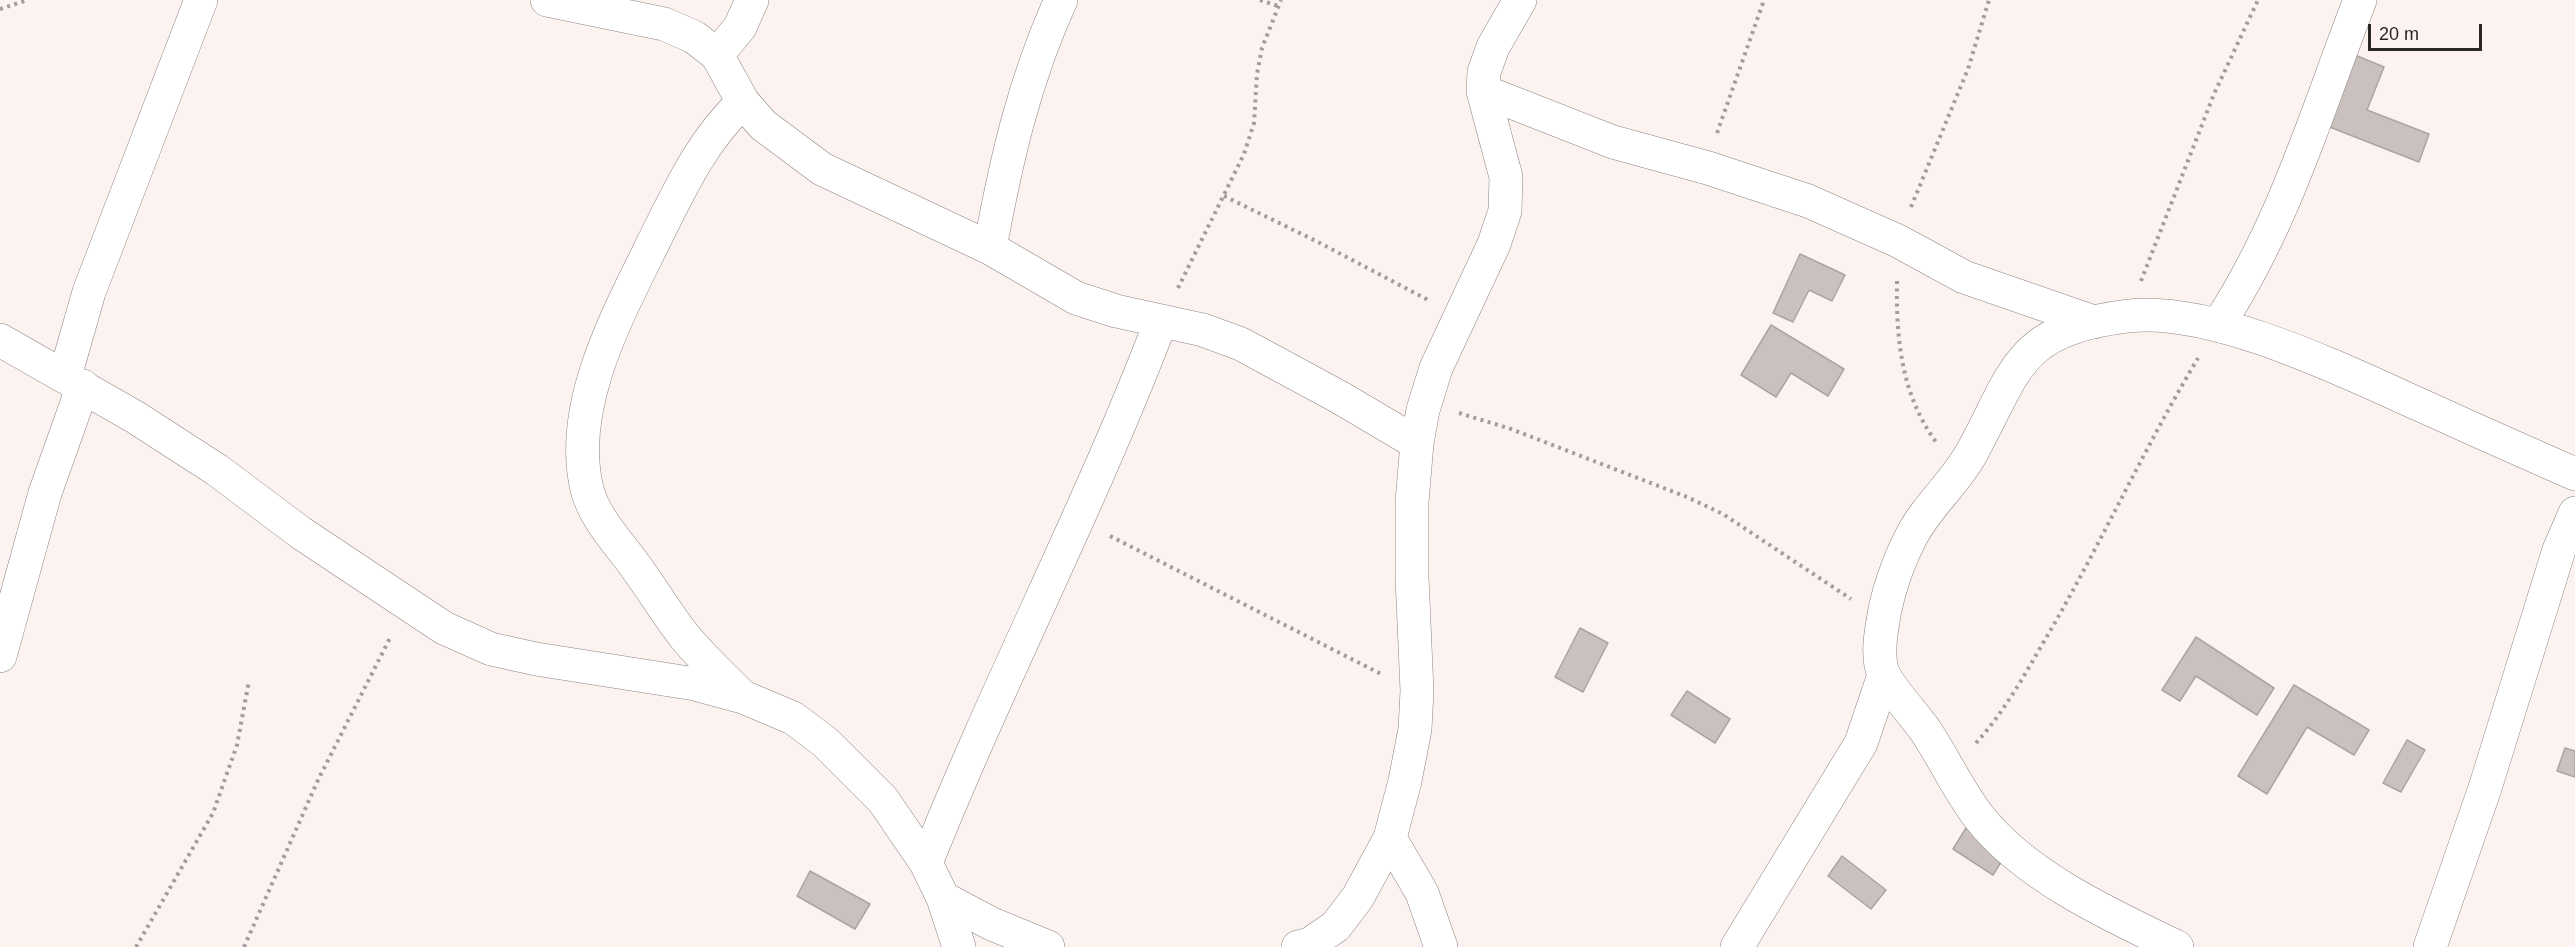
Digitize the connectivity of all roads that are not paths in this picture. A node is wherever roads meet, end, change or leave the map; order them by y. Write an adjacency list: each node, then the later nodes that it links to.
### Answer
1 (201, 0): 15 (street)
2 (752, 0): 7 (street)
3 (1061, 0): 10 (street)
4 (1520, 0): 8 (street)
5 (2360, 0): 13 (street)
6 (565, 2): 7 (street)
7 (717, 55): 9 (street)
8 (1483, 91): 12 (street); 16 (street)
9 (743, 102): 10 (street); 21 (street)
10 (990, 248): 11 (street)
11 (1161, 321): 16 (street); 23 (street)
12 (2094, 322): 13 (street); 20 (street)
13 (2218, 325): 17 (street)
14 (0, 340): 15 (street)
15 (74, 381): 19 (street); 21 (street)
16 (1417, 443): 22 (street)
17 (2575, 474)
18 (2575, 513): 31 (street)
19 (0, 656)
20 (1884, 675): 29 (street); 30 (street)
21 (743, 697): 23 (street)
22 (1390, 838): 27 (street); 28 (street)
23 (926, 863): 24 (street)
24 (944, 898): 25 (street); 26 (street)
25 (959, 947)
26 (1048, 947)
27 (1298, 947)
28 (1441, 947)
29 (1737, 947)
30 (2177, 947)
31 (2430, 947)

